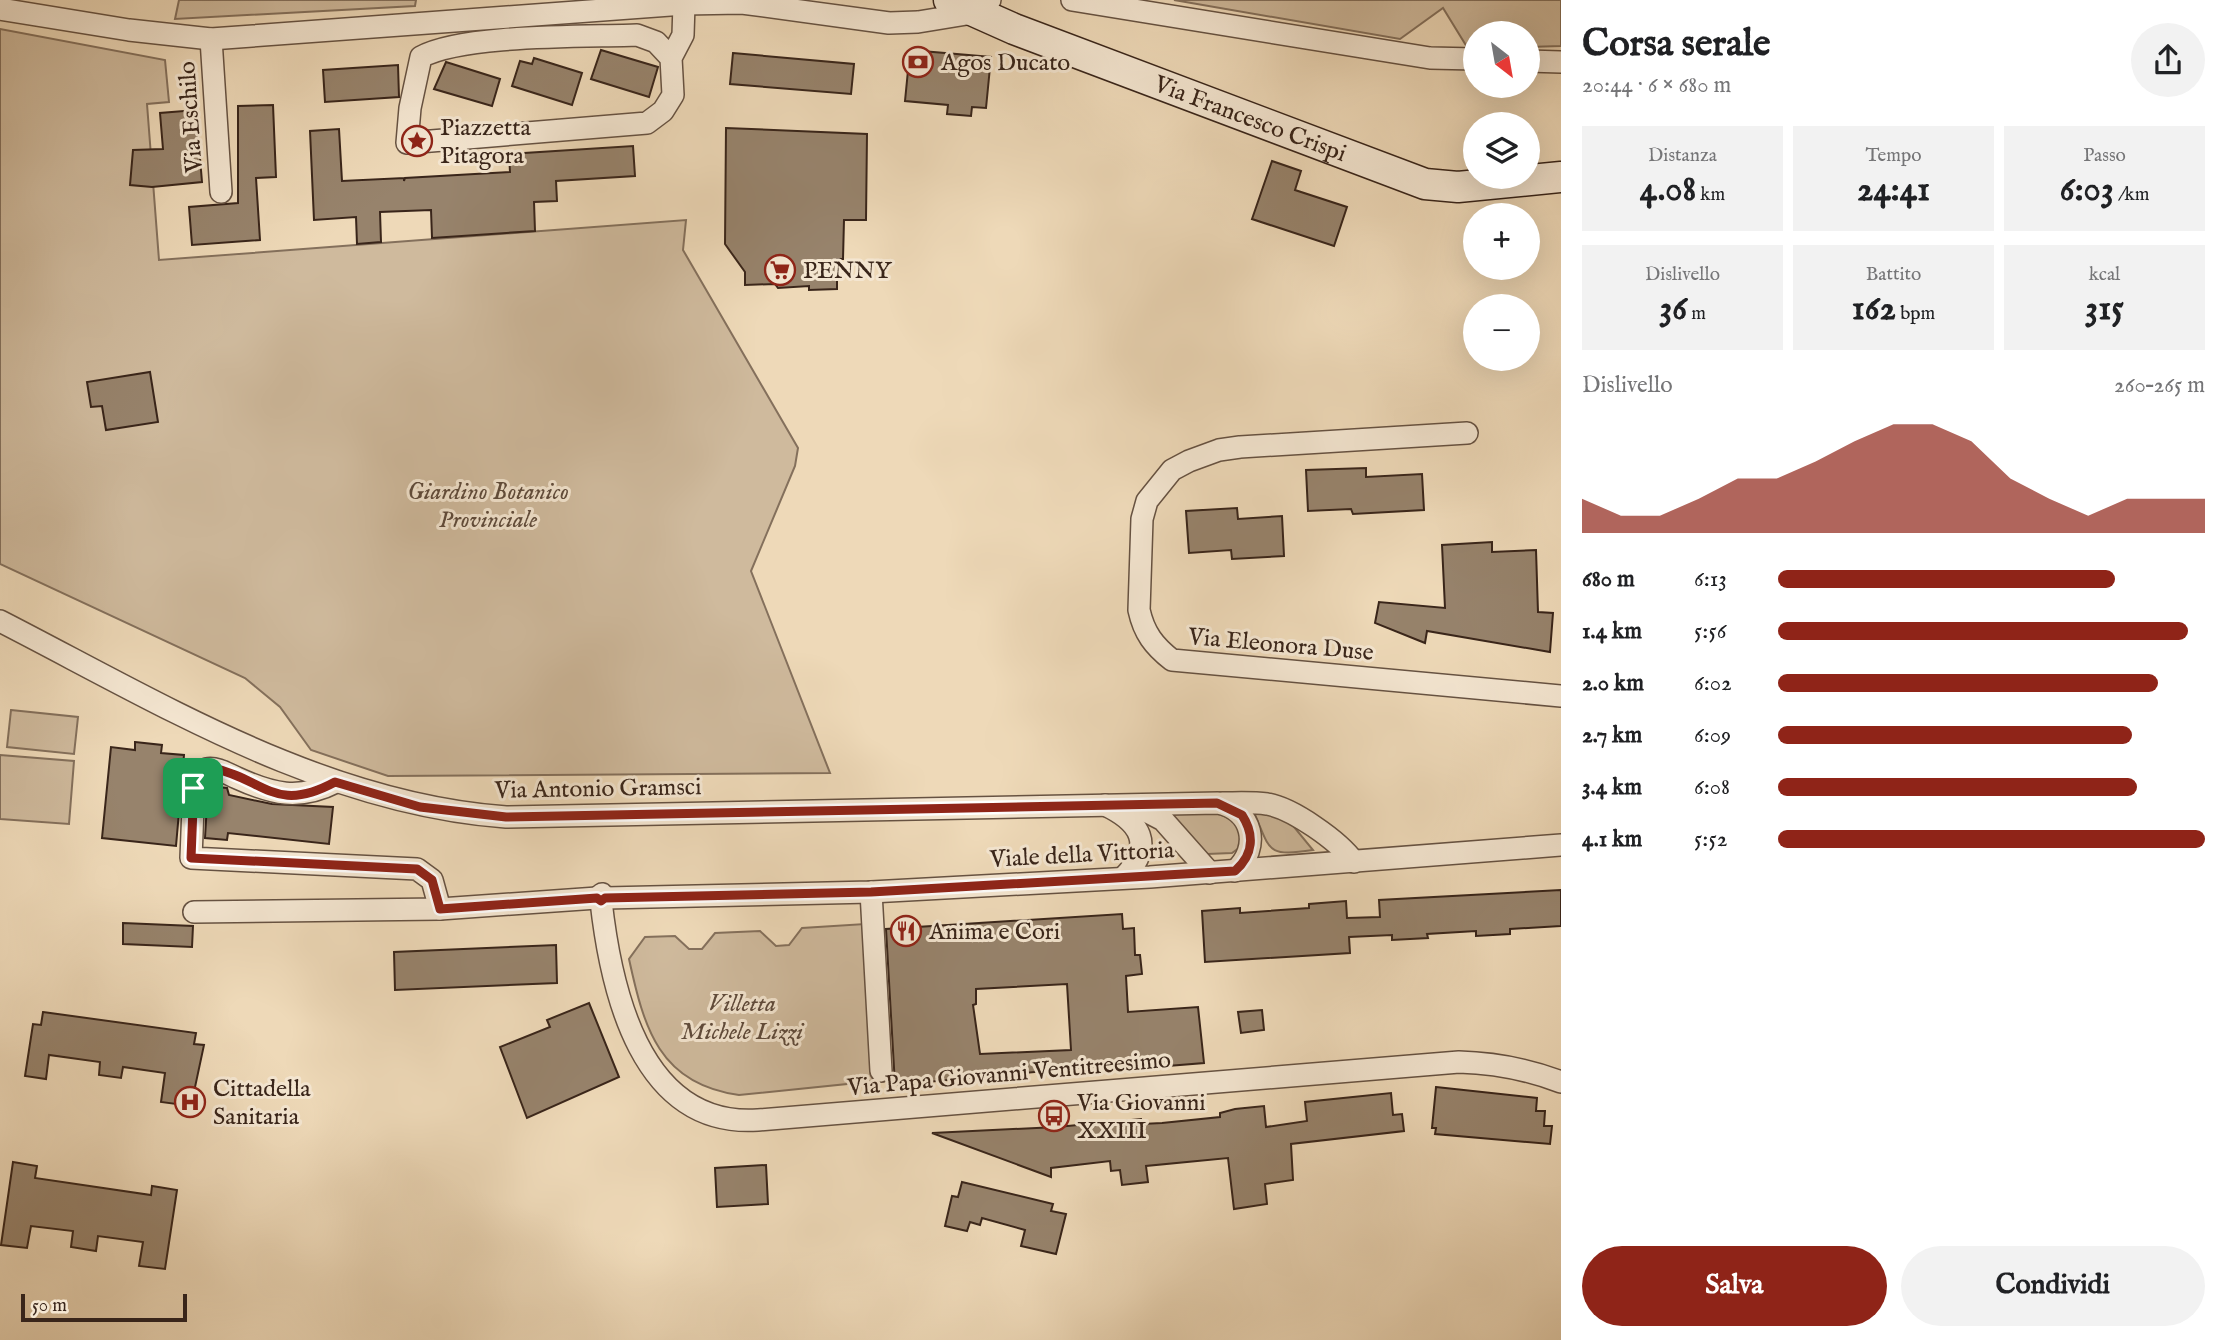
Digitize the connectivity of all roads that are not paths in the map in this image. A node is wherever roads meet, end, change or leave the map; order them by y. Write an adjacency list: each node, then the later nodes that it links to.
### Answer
1 (949, 0): 4 (main road, Via Francesco Crispi)
2 (1072, 0): 8 (street)
3 (684, 4): 4 (street); 6 (street); 7 (street)
4 (984, 6): 11 (main road, Via Francesco Crispi)
5 (0, 9): 6 (street)
6 (211, 39): 12 (street, Via Eschilo)
7 (671, 58): 7 (street)
8 (1463, 59)
9 (1540, 61): 10 (street)
10 (1561, 62)
11 (1561, 177)
12 (221, 192)
13 (1467, 433): 15 (street, Via Eleonora Duse)
14 (0, 621): 16 (street, Via Antonio Gramsci)
15 (1561, 696)
16 (335, 782): 19 (street, Via Antonio Gramsci); 27 (street)
17 (1217, 803): 18 (street, Via Antonio Gramsci); 21 (street, Via Antonio Gramsci); 22 (street)
18 (1133, 804): 19 (street, Via Antonio Gramsci); 23 (street)
19 (1105, 805): 24 (street)
20 (1561, 845): 21 (street, Viale della Vittoria)
21 (1354, 862): 22 (street, Viale della Vittoria)
22 (1235, 871): 23 (street, Viale della Vittoria)
23 (1210, 873): 24 (street, Viale della Vittoria)
24 (1125, 876): 25 (street, Viale della Vittoria)
25 (871, 892): 26 (street, Viale della Vittoria); 29 (street)
26 (601, 899): 27 (street, Viale della Vittoria); 30 (street, Via Papa Giovanni Ventitreesimo)
27 (440, 909): 28 (street, Viale della Vittoria)
28 (194, 912)
29 (881, 1071)
30 (1561, 1082)

